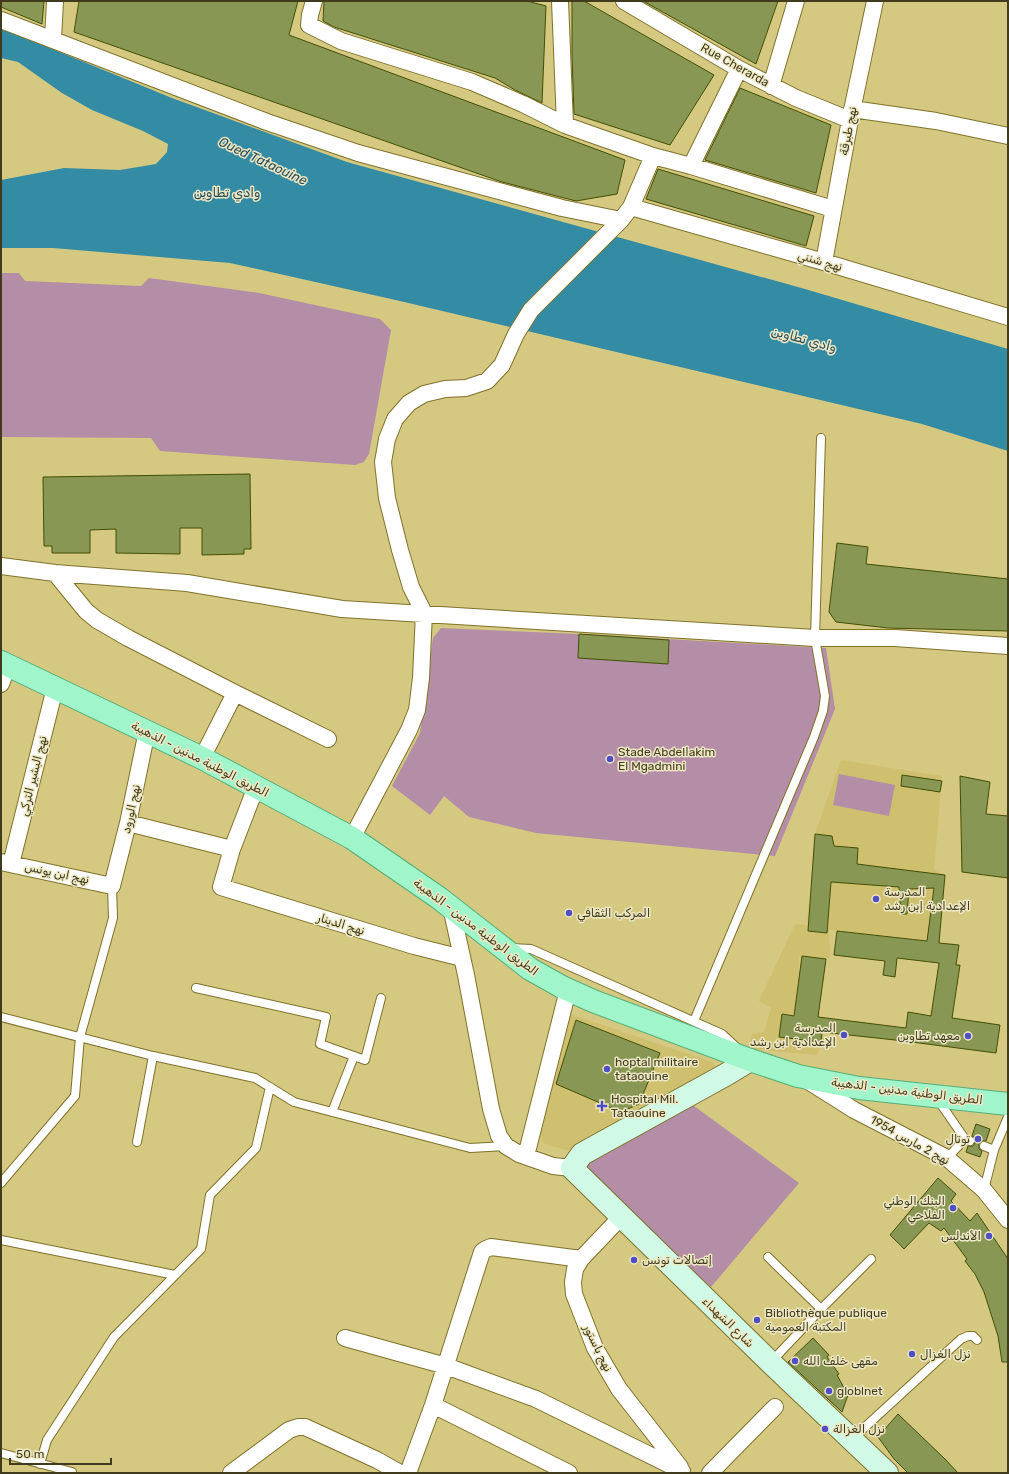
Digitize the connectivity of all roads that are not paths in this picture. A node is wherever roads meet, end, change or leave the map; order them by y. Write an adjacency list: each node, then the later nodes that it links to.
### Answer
1 (55, 1): 8 (street)
2 (314, 1): 12 (street)
3 (560, 1): 12 (street)
4 (624, 1): 9 (street, Rue Cherarda)
5 (796, 1): 10 (street)
6 (875, 1): 11 (street, نهج طبرقة)
7 (1, 20): 8 (street)
8 (53, 39): 18 (street)
9 (739, 69): 10 (street, Rue Cherarda); 15 (street)
10 (771, 86): 11 (street, Rue Cherarda)
11 (851, 114): 13 (street, Rue Cherarda); 17 (street, نهج طبرقة)
12 (565, 125): 14 (street)
13 (1008, 136)
14 (653, 156): 15 (street); 16 (street)
15 (690, 166): 17 (street)
16 (631, 207): 18 (street); 19 (street, نهج شنني)
17 (833, 209): 19 (street, نهج طبرقة)
18 (621, 220): 24 (street)
19 (824, 262): 20 (street, نهج شنني)
20 (1008, 317)
21 (822, 438): 25 (lane)
22 (1, 566): 23 (street)
23 (55, 573): 24 (street); 29 (street)
24 (424, 613): 25 (street); 35 (street)
25 (815, 638): 26 (street); 46 (lane)
26 (1008, 646)
27 (3, 670): 28 (main road, الطريق الوطنية مدنين - الذهيبة)
28 (55, 688): 30 (main road, الطريق الوطنية مدنين - الذهيبة); 37 (street, نهج البشير التركي)
29 (235, 693): 31 (street); 32 (street)
30 (147, 731): 32 (main road, الطريق الوطنية مدنين - الذهيبة); 34 (street, نهج الورود)
31 (328, 739)
32 (202, 758): 33 (main road, الطريق الوطنية مدنين - الذهيبة)
33 (256, 787): 35 (main road, الطريق الوطنية مدنين - الذهيبة); 36 (street)
34 (128, 823): 36 (street); 38 (street, نهج الورود)
35 (352, 838): 39 (main road, الطريق الوطنية مدنين - الذهيبة)
36 (232, 849): 41 (street, نهج الدينار)
37 (6, 863): 38 (street, نهج ابن يونس)
38 (112, 886): 47 (lane)
39 (451, 907): 40 (main road, الطريق الوطنية مدنين - الذهيبة); 41 (street)
40 (501, 947): 43 (main road, الطريق الوطنية مدنين - الذهيبة); 46 (lane)
41 (462, 958): 58 (street)
42 (196, 988): 49 (lane)
43 (568, 990): 50 (main road, الطريق الوطنية مدنين - الذهيبة); 61 (street)
44 (381, 998): 49 (lane)
45 (1, 1018): 47 (lane)
46 (694, 1022): 50 (lane)
47 (80, 1037): 48 (lane); 64 (lane)
48 (153, 1056): 52 (lane); 57 (lane)
49 (354, 1056): 55 (lane)
50 (750, 1060): 51 (main road, الطريق الوطنية مدنين - الذهيبة); 63 (main road)
51 (798, 1076): 53 (main road, الطريق الوطنية مدنين - الذهيبة); 62 (street, نهج 2 مارس 1954)
52 (270, 1087): 55 (lane); 72 (lane)
53 (935, 1096): 54 (main road, الطريق الوطنية مدنين - الذهيبة); 62 (lane)
54 (1008, 1104)
55 (332, 1112): 58 (lane)
56 (1008, 1117): 60 (lane)
57 (136, 1142)
58 (506, 1146): 61 (street)
59 (984, 1146): 60 (lane)
60 (994, 1150): 65 (lane)
61 (526, 1156): 63 (street)
62 (947, 1158): 65 (street, نهج 2 مارس 1954)
63 (572, 1168): 66 (main road, شارع الشهداء)
64 (1, 1183)
65 (984, 1190): 67 (street, نهج 2 مارس 1954)
66 (621, 1217): 70 (street, نهج باستور); 76 (main road, شارع الشهداء)
67 (1008, 1220)
68 (1, 1240): 72 (lane)
69 (768, 1258): 73 (lane)
70 (581, 1259): 77 (street); 86 (street, نهج باستور)
71 (872, 1259): 73 (lane)
72 (175, 1275): 82 (lane)
73 (821, 1309): 76 (lane)
74 (345, 1338): 77 (street)
75 (977, 1340): 80 (lane)
76 (771, 1363): 80 (main road, شارع الشهداء)
77 (446, 1366): 78 (street); 86 (street)
78 (433, 1405): 89 (street); 90 (street)
79 (775, 1407): 91 (street)
80 (851, 1440): 84 (main road, شارع الشهداء)
81 (1, 1453): 82 (lane)
82 (40, 1464): 85 (lane)
83 (375, 1467): 87 (street); 88 (street)
84 (878, 1470)
85 (72, 1472)
86 (683, 1472)
87 (231, 1473)
88 (400, 1473)
89 (408, 1473)
90 (569, 1473)
91 (710, 1473)

